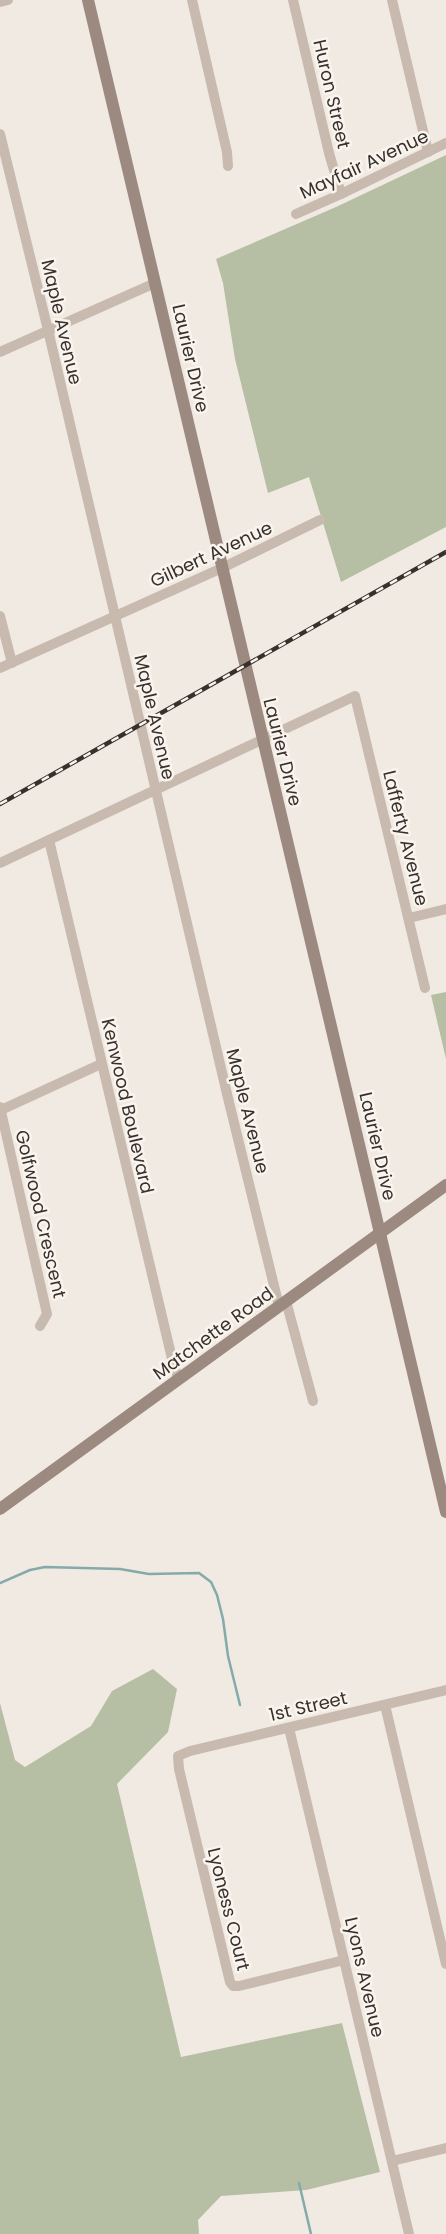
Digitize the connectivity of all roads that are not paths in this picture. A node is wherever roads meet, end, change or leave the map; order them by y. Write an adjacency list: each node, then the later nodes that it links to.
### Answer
1 (8, 0): 6 (street)
2 (88, 0): 13 (street, Laurier Drive)
3 (192, 0): 10 (street)
4 (294, 0): 11 (street, Huron Street)
5 (392, 0): 9 (street)
6 (0, 2)
7 (0, 134): 14 (street, Maple Avenue)
8 (446, 143): 9 (street, Mayfair Avenue)
9 (428, 152): 11 (street, Mayfair Avenue)
10 (228, 166)
11 (341, 194): 12 (street, Mayfair Avenue)
12 (296, 214)
13 (155, 283): 14 (street); 17 (street, Laurier Drive)
14 (48, 330): 15 (street); 19 (street, Maple Avenue)
15 (0, 352)
16 (320, 520): 17 (street, Gilbert Avenue)
17 (222, 568): 19 (street, Gilbert Avenue); 22 (street, Laurier Drive)
18 (0, 616): 20 (street)
19 (115, 616): 20 (street, Gilbert Avenue); 23 (street, Maple Avenue)
20 (12, 663): 21 (street, Gilbert Avenue)
21 (0, 668)
22 (263, 740): 23 (street); 27 (street, Lafferty Avenue); 32 (street, Laurier Drive)
23 (155, 790): 24 (street); 33 (street, Maple Avenue)
24 (49, 840): 25 (street); 29 (street, Kenwood Boulevard)
25 (0, 863)
26 (446, 909): 27 (street)
27 (409, 918): 28 (street, Lafferty Avenue)
28 (425, 988)
29 (101, 1064): 30 (street); 35 (street, Kenwood Boulevard)
30 (0, 1109): 34 (street, Golfwood Crescent)
31 (446, 1185): 32 (street, Matchette Road)
32 (381, 1234): 33 (street, Matchette Road); 38 (street, Laurier Drive)
33 (283, 1303): 35 (street, Matchette Road); 36 (street, Maple Avenue)
34 (40, 1326)
35 (179, 1378): 37 (street, Matchette Road)
36 (313, 1401)
37 (0, 1509)
38 (446, 1512)
39 (446, 1690): 40 (street, 1st Street)
40 (385, 1705): 41 (street, 1st Street); 44 (street)
41 (290, 1728): 42 (street, 1st Street); 43 (street, Lyons Avenue)
42 (178, 1756): 43 (street, Lyoness Court)
43 (344, 1960): 46 (street, Lyons Avenue)
44 (446, 1964)
45 (446, 2148): 46 (street)
46 (392, 2161): 47 (street, Lyons Avenue)
47 (409, 2234)

